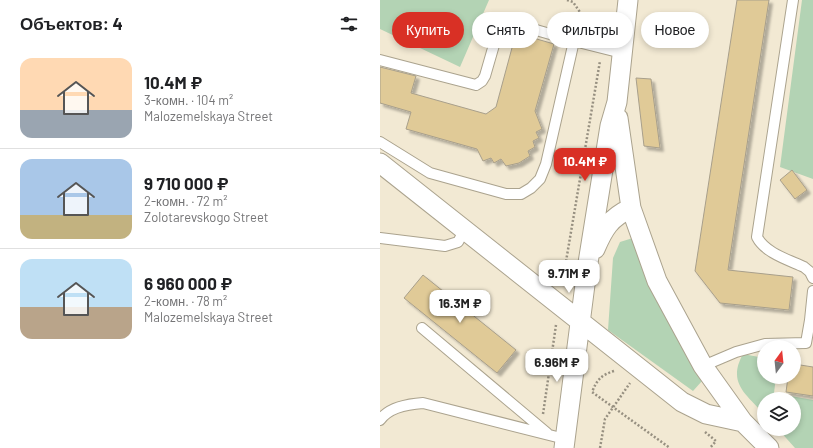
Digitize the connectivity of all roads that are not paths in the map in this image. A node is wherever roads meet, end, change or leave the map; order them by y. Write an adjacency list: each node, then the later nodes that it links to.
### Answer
1 (628, 0): 6 (street)
2 (793, 0): 15 (lane)
3 (547, 33): 7 (lane)
4 (572, 48): 9 (lane)
5 (602, 48): 6 (lane)
6 (622, 53): 8 (street)
7 (380, 60)
8 (617, 102): 11 (street); 14 (street)
9 (380, 142)
10 (380, 163): 12 (street)
11 (631, 208): 14 (street); 21 (street)
12 (465, 229): 13 (lane); 18 (street)
13 (380, 238)
14 (587, 269): 18 (street)
15 (813, 278)
16 (813, 291): 17 (lane)
17 (811, 320): 20 (lane)
18 (581, 322): 23 (street); 24 (street)
19 (422, 328): 24 (lane)
20 (809, 344): 21 (lane)
21 (703, 366): 23 (street)
22 (380, 420): 24 (lane)
23 (743, 422): 25 (street)
24 (560, 441)
25 (769, 448)

